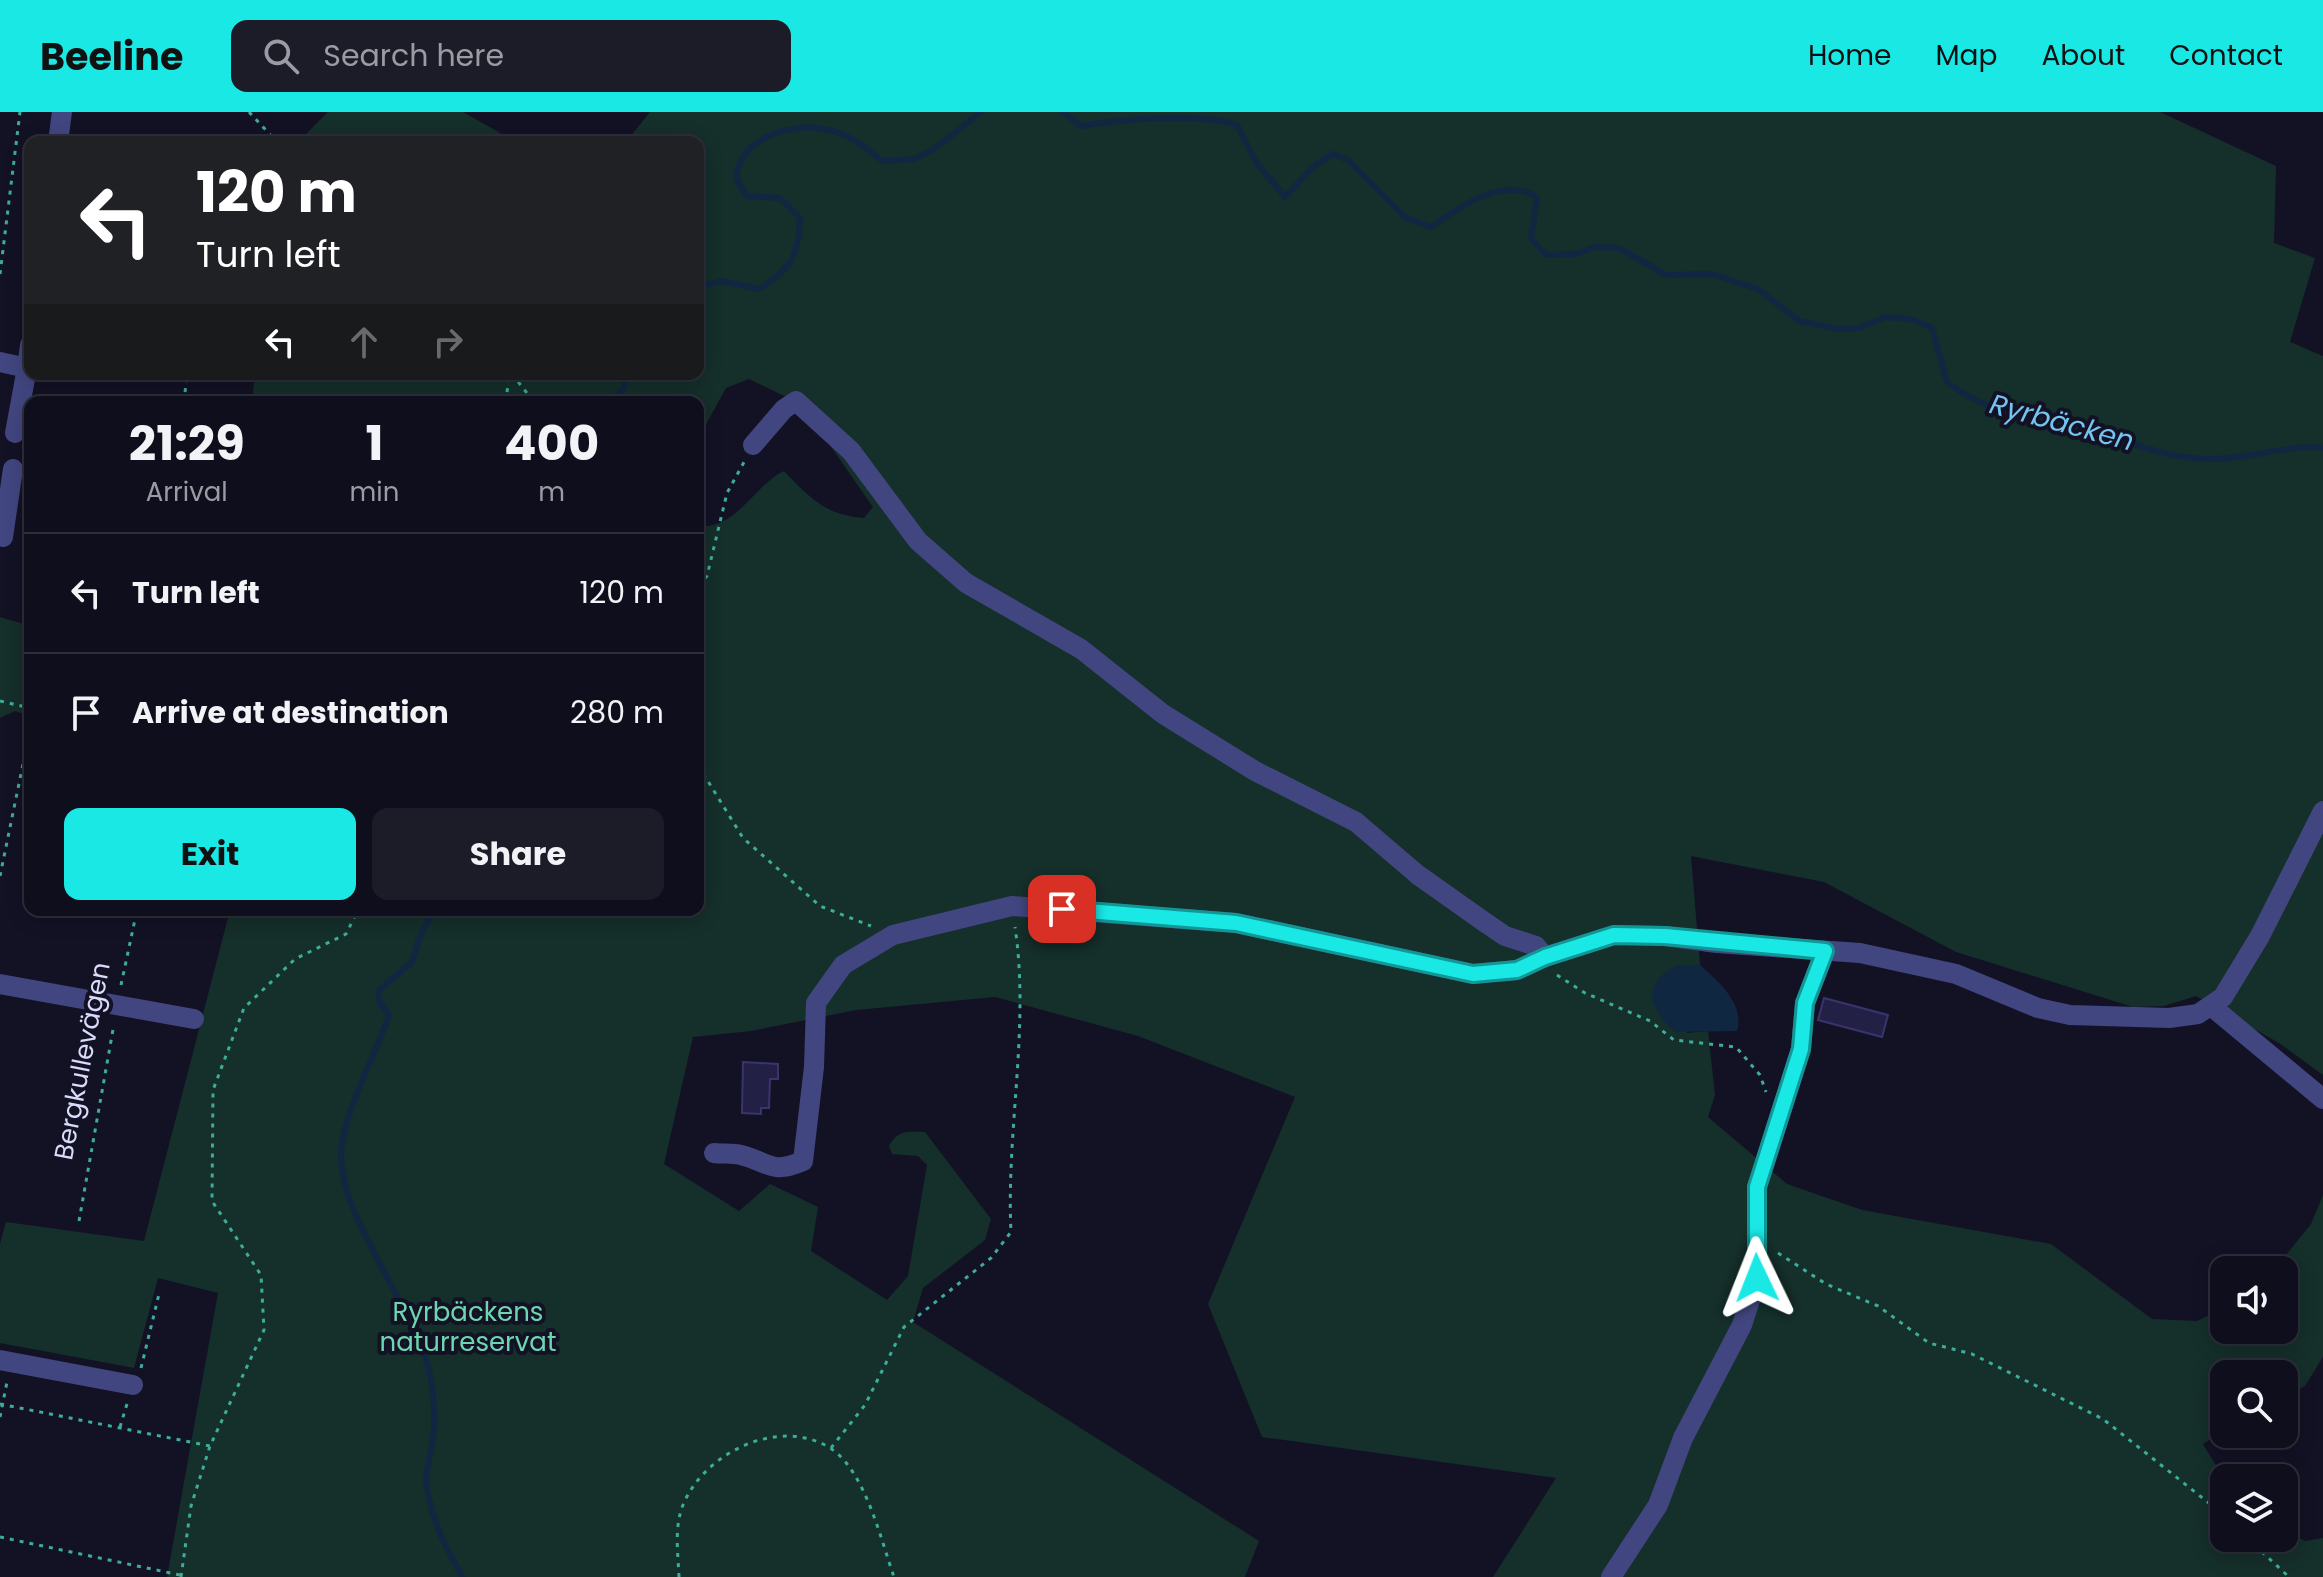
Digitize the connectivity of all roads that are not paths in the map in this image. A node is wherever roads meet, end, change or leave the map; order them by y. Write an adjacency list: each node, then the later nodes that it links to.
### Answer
1 (62, 112): 2 (street)
2 (59, 136)
3 (0, 362): 4 (street)
4 (24, 367)
5 (25, 380): 6 (street)
6 (15, 433)
7 (753, 445): 12 (street)
8 (13, 469): 9 (street)
9 (1, 542)
10 (2323, 811): 14 (street)
11 (1825, 951): 12 (street); 14 (street); 20 (street)
12 (1541, 959): 17 (street)
13 (0, 984): 15 (street)
14 (2211, 1006): 16 (street)
15 (194, 1019)
16 (2323, 1099)
17 (714, 1153)
18 (5, 1361): 19 (street)
19 (133, 1385)
20 (1611, 1577)

